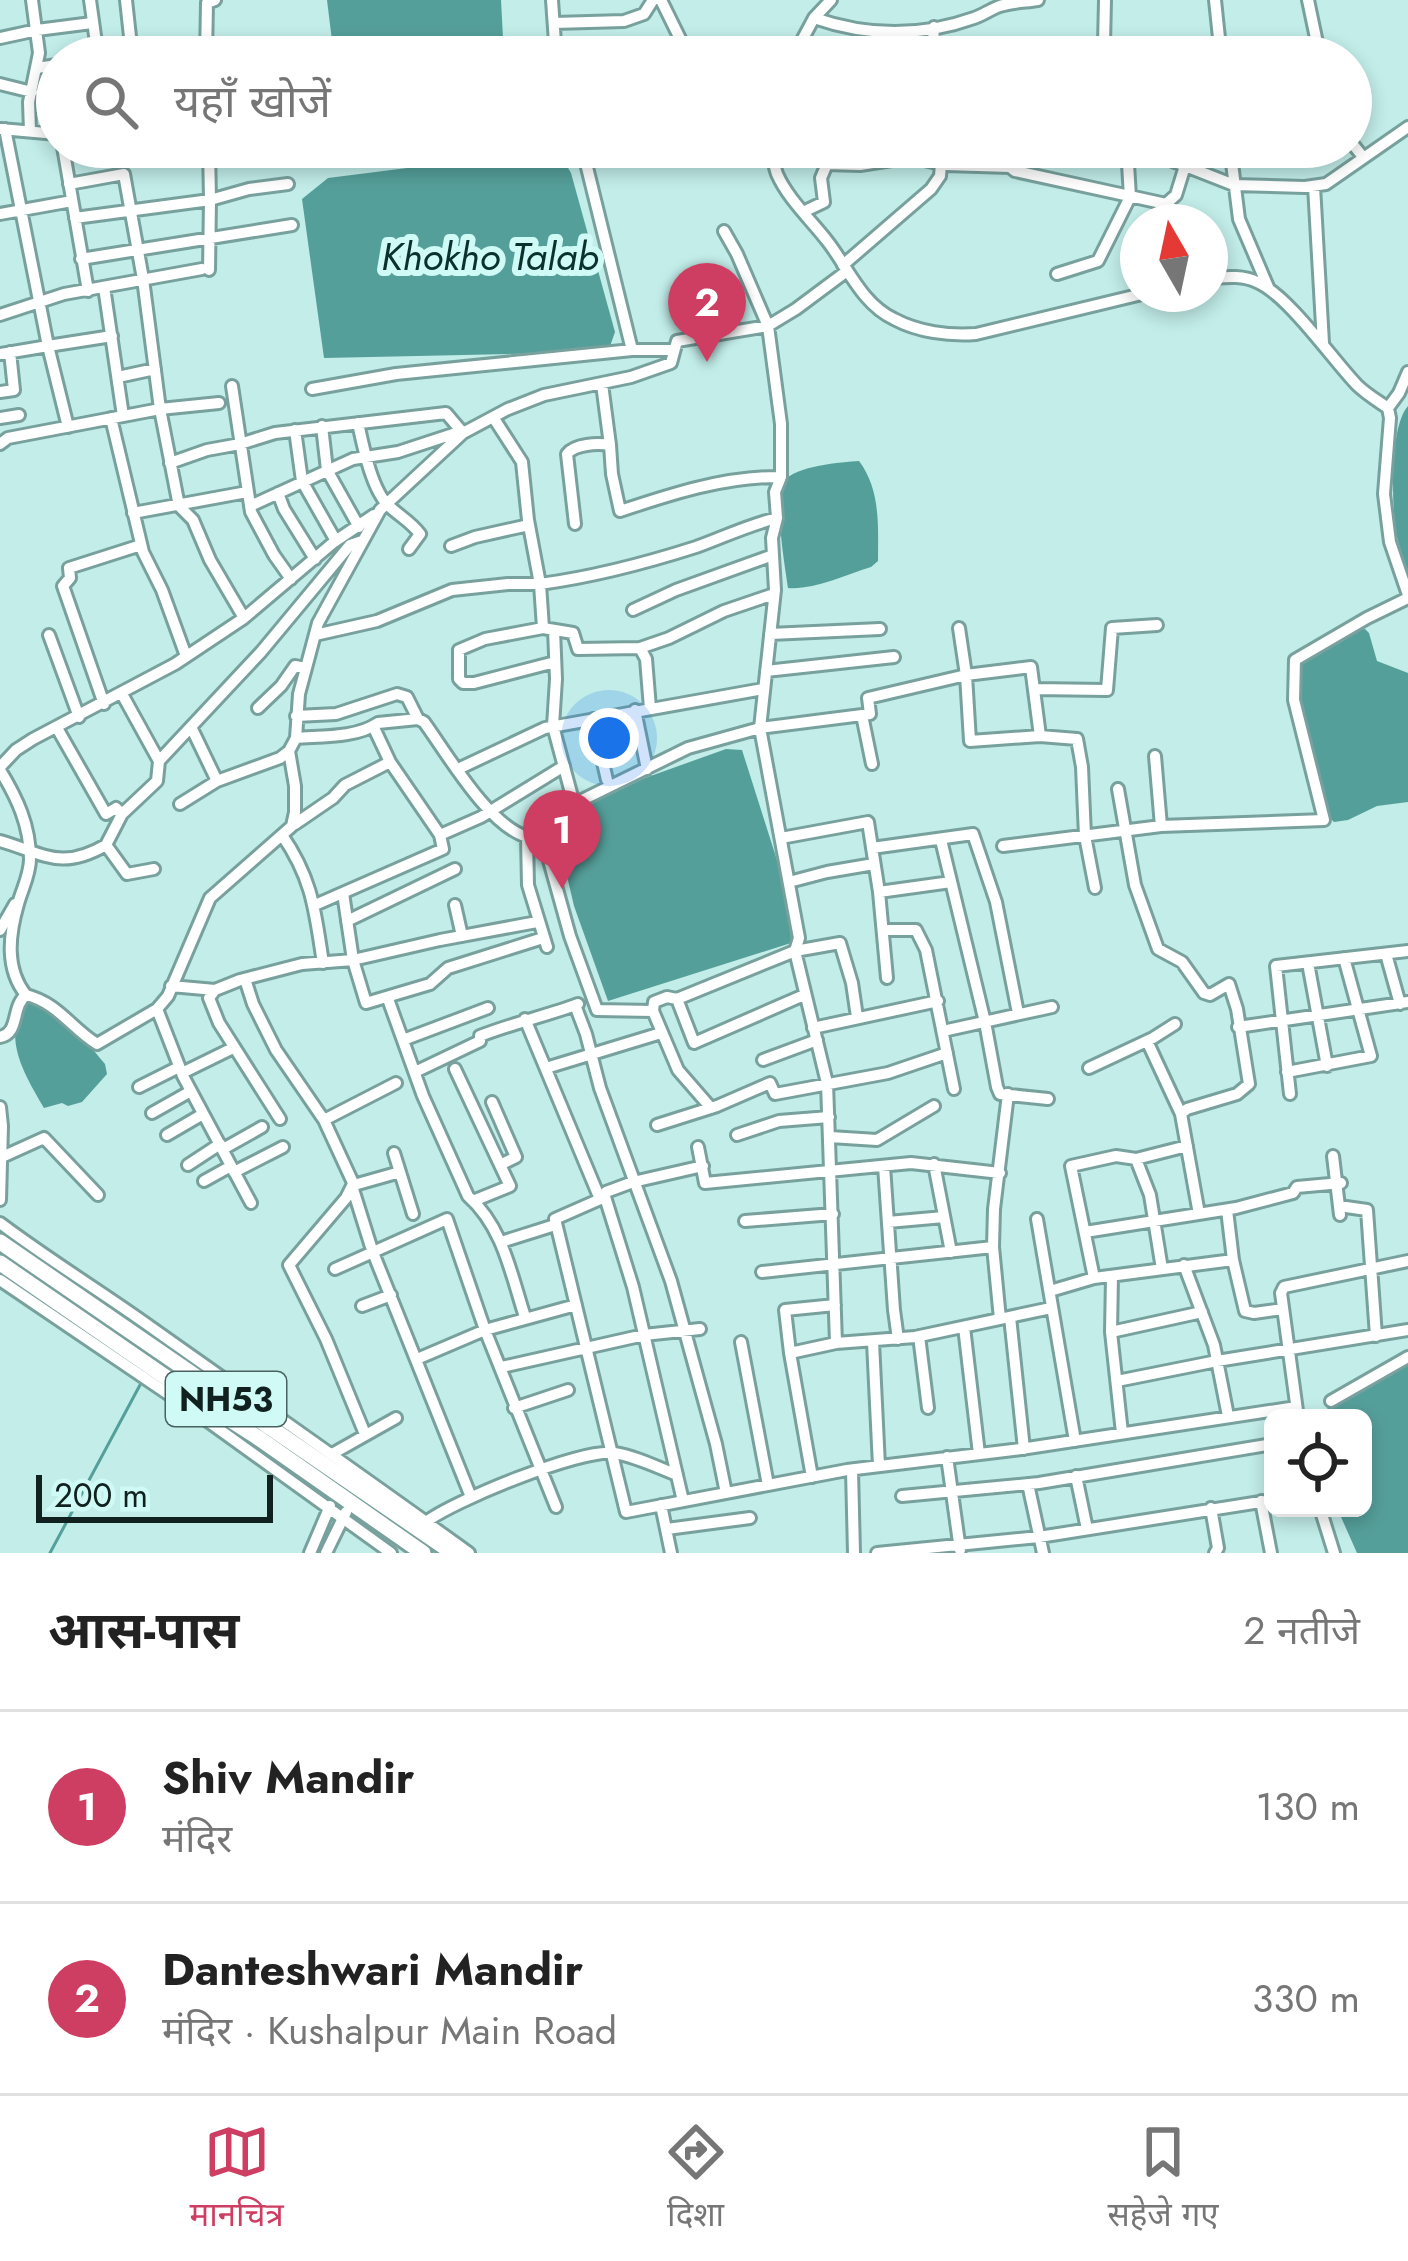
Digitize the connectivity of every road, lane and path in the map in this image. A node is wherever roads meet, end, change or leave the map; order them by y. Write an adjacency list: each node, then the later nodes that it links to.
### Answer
1 (32, 0): 16 (street)
2 (90, 0): 13 (street)
3 (126, 0): 19 (street)
4 (215, 0): 20 (street)
5 (552, 0): 14 (street)
6 (657, 0): 14 (street); 22 (street)
7 (831, 0): 12 (street)
8 (1038, 0): 15 (street)
9 (1105, 0): 25 (street)
10 (1215, 0): 26 (street)
11 (1308, 0): 27 (street)
12 (814, 18): 15 (street); 23 (street)
13 (92, 23): 16 (street); 18 (street)
14 (554, 23): 21 (street)
15 (934, 27): 24 (street)
16 (37, 30): 17 (street); 28 (street)
17 (37, 36)
18 (94, 36)
19 (130, 36)
20 (207, 36)
21 (555, 36)
22 (678, 36)
23 (805, 36)
24 (933, 36)
25 (1106, 36)
26 (1219, 36)
27 (1316, 36)
28 (0, 38)
29 (36, 73): 31 (street)
30 (0, 84): 31 (street)
31 (32, 92): 34 (street)
32 (1408, 127): 36 (street)
33 (3, 129): 34 (street); 56 (street)
34 (30, 131): 35 (street)
35 (36, 132)
36 (1372, 151)
37 (66, 168): 49 (street)
38 (209, 168): 54 (street)
39 (587, 168): 80 (street)
40 (776, 168): 58 (street)
41 (825, 168): 58 (street)
42 (941, 168): 66 (street)
43 (1012, 168): 53 (street)
44 (1128, 168): 53 (street)
45 (1184, 168): 53 (street)
46 (1190, 168): 51 (street)
47 (1232, 168): 51 (street)
48 (1348, 168): 52 (street)
49 (69, 184): 55 (street); 57 (street)
50 (288, 184): 54 (street)
51 (1234, 185): 52 (street); 71 (street)
52 (1314, 186): 78 (street)
53 (1130, 197): 67 (street)
54 (210, 200): 57 (street); 63 (street)
55 (72, 201): 56 (street); 60 (street)
56 (20, 210): 59 (street); 74 (street)
57 (132, 212): 60 (street); 64 (street)
58 (803, 212): 66 (street)
59 (0, 214)
60 (75, 218): 65 (street)
61 (292, 225): 63 (street)
62 (724, 231): 76 (street)
63 (209, 237): 64 (street); 69 (street)
64 (138, 249): 65 (street); 69 (street)
65 (81, 259): 72 (street)
66 (845, 268): 73 (street); 76 (street)
67 (1058, 274)
68 (1228, 277): 71 (street)
69 (143, 279): 70 (street); 83 (street)
70 (104, 287): 72 (street); 77 (street)
71 (1268, 288): 78 (street)
72 (88, 291): 74 (street)
73 (1120, 300)
74 (39, 304): 75 (street); 79 (street)
75 (0, 315)
76 (768, 326): 81 (street); 108 (street)
77 (112, 336): 79 (street); 84 (street)
78 (1323, 345): 91 (street)
79 (48, 346): 82 (street); 99 (street)
80 (632, 350): 81 (street); 88 (street)
81 (673, 350): 86 (street)
82 (5, 353): 89 (street)
83 (155, 369): 84 (street); 92 (street)
84 (118, 377): 94 (street)
85 (1406, 379): 91 (street)
86 (602, 384): 95 (street); 104 (street)
87 (232, 386): 103 (street)
88 (312, 389)
89 (0, 392)
90 (219, 403): 92 (street)
91 (1388, 408): 130 (street)
92 (160, 409): 94 (street); 106 (street)
93 (19, 415): 96 (street)
94 (117, 417): 99 (street); 115 (street)
95 (493, 417): 101 (street); 118 (street)
96 (0, 418)
97 (358, 423): 98 (street); 101 (street); 105 (street)
98 (322, 426): 100 (street); 107 (street)
99 (68, 427): 102 (street)
100 (296, 430): 103 (street); 109 (street)
101 (464, 433): 105 (street); 114 (street)
102 (0, 444)
103 (240, 444): 106 (street); 110 (street)
104 (610, 445): 108 (street); 117 (street)
105 (365, 456): 107 (street); 114 (street)
106 (170, 463): 112 (street)
107 (327, 470): 109 (street); 119 (street)
108 (781, 477): 116 (street)
109 (302, 481): 111 (street); 120 (street)
110 (247, 492): 112 (street); 113 (street)
111 (278, 493): 113 (street); 126 (street)
112 (179, 506): 115 (street); 132 (street)
113 (250, 506): 127 (street)
114 (383, 507): 119 (street); 121 (street); 124 (street)
115 (133, 513): 122 (street)
116 (777, 518): 125 (street); 128 (street)
117 (575, 524)
118 (529, 525): 123 (street); 128 (street)
119 (358, 527): 120 (street)
120 (336, 541): 126 (street)
121 (362, 541): 139 (street); 163 (street)
122 (141, 545): 141 (street); 150 (street)
123 (451, 546)
124 (410, 549)
125 (773, 555): 129 (street); 131 (street)
126 (315, 559): 127 (street)
127 (291, 579): 132 (street)
128 (540, 584): 135 (street); 139 (street)
129 (774, 594): 137 (street); 140 (street)
130 (1408, 596): 182 (street)
131 (633, 610)
132 (244, 618): 141 (street)
133 (1157, 625): 147 (street)
134 (959, 628): 146 (street)
135 (548, 629): 140 (street); 143 (street); 143 (street)
136 (880, 629): 137 (street)
137 (770, 634): 145 (street)
138 (49, 635): 156 (street)
139 (315, 635): 144 (street)
140 (640, 648): 152 (street)
141 (186, 656): 149 (street)
142 (894, 658): 145 (street)
143 (555, 662): 159 (street)
144 (306, 668): 151 (street); 155 (street)
145 (766, 671): 148 (street)
146 (966, 675): 147 (street); 154 (street); 164 (street)
147 (1034, 688): 164 (street)
148 (764, 689): 152 (street); 162 (street)
149 (122, 694): 150 (street); 168 (street)
150 (104, 704): 156 (street)
151 (258, 707)
152 (650, 708): 153 (street)
153 (634, 710): 158 (street); 174 (street)
154 (862, 715): 162 (street); 170 (street)
155 (296, 716): 157 (street); 165 (street)
156 (79, 717): 160 (street)
157 (418, 719): 161 (street); 173 (street)
158 (593, 719): 159 (street); 175 (street)
159 (553, 726): 171 (street); 173 (street)
160 (57, 728): 172 (street); 181 (street)
161 (374, 728): 165 (street); 169 (street)
162 (760, 728): 174 (street); 189 (street)
163 (192, 729): 168 (street); 176 (street)
164 (1040, 736): 187 (street)
165 (296, 738): 166 (street)
166 (289, 751): 176 (street); 184 (street)
167 (1155, 756): 182 (street)
168 (159, 761): 181 (street)
169 (391, 762): 184 (street); 186 (street)
170 (872, 764)
171 (564, 766): 178 (street); 180 (street)
172 (0, 768): 195 (street)
173 (458, 769): 180 (street)
174 (647, 769): 178 (street)
175 (607, 780)
176 (217, 781): 179 (street)
177 (1118, 789): 185 (street)
178 (574, 803): 183 (street)
179 (180, 804)
180 (489, 812): 186 (street); 188 (street)
181 (122, 814): 192 (street)
182 (1161, 826): 185 (street)
183 (539, 828): 188 (street); 225 (street)
184 (287, 831): 205 (street); 221 (street)
185 (1124, 832): 187 (street); 243 (street)
186 (440, 836): 204 (street)
187 (1085, 836): 193 (street); 202 (street)
188 (526, 837): 208 (street)
189 (781, 838): 194 (street); 199 (street)
190 (941, 840): 194 (street); 200 (street); 236 (street)
191 (0, 841): 195 (street)
192 (106, 845): 195 (street); 197 (street)
193 (1003, 846)
194 (872, 848): 196 (street)
195 (30, 851): 201 (street)
196 (874, 864): 199 (street); 203 (street)
197 (154, 869)
198 (455, 869): 207 (street)
199 (789, 882): 212 (street)
200 (951, 882): 203 (street); 240 (street)
201 (25, 885): 209 (street); 224 (street)
202 (1095, 888)
203 (879, 892): 210 (street)
204 (343, 893): 205 (street); 207 (street)
205 (315, 905): 217 (street)
206 (454, 905): 211 (street)
207 (347, 921): 216 (street)
208 (537, 922): 211 (street); 226 (street)
209 (0, 930)
210 (883, 930): 219 (street); 228 (street)
211 (461, 936): 216 (street)
212 (795, 951): 223 (street); 227 (street); 237 (street)
213 (1408, 951): 214 (street)
214 (1386, 954): 215 (street); 229 (street)
215 (1344, 958): 218 (street); 235 (street)
216 (353, 960): 217 (street); 226 (street)
217 (322, 963): 220 (street)
218 (1308, 963): 238 (street); 241 (street)
219 (887, 978)
220 (245, 979): 222 (street); 280 (street)
221 (171, 986): 222 (street); 233 (street)
222 (214, 990): 251 (street)
223 (804, 994): 227 (street); 246 (street)
224 (26, 995): 233 (street); 247 (street)
225 (592, 997): 230 (street); 234 (street)
226 (388, 999): 248 (street)
227 (677, 999): 234 (street)
228 (938, 1001): 237 (street); 244 (street)
229 (1404, 1003): 235 (street)
230 (575, 1005): 239 (street); 253 (street)
231 (1052, 1007): 236 (street)
232 (488, 1008): 248 (street)
233 (157, 1009): 260 (street)
234 (653, 1011): 245 (street)
235 (1359, 1011): 238 (street); 256 (street)
236 (1018, 1013): 240 (street)
237 (857, 1017): 246 (street)
238 (1317, 1018): 241 (street); 256 (street)
239 (525, 1019): 257 (street); 261 (street)
240 (986, 1022): 244 (street); 268 (street)
241 (1281, 1022): 243 (street); 262 (street)
242 (1175, 1024): 249 (street)
243 (1238, 1028): 277 (street)
244 (943, 1031): 252 (street)
245 (661, 1033): 253 (street); 274 (street)
246 (815, 1034): 254 (street); 264 (street)
247 (0, 1036)
248 (403, 1040): 261 (street)
249 (1148, 1041): 258 (street); 277 (street)
250 (195, 1047): 255 (street)
251 (233, 1048): 255 (street); 279 (street)
252 (947, 1053): 264 (street); 266 (street)
253 (592, 1054): 257 (street); 305 (street)
254 (763, 1060)
255 (200, 1064): 260 (street)
256 (1328, 1066): 262 (street)
257 (547, 1068): 309 (street)
258 (1089, 1068)
259 (455, 1069): 297 (street)
260 (180, 1070): 265 (street); 267 (street)
261 (415, 1072): 311 (street)
262 (1287, 1072): 269 (street)
263 (396, 1083): 280 (street)
264 (827, 1083): 274 (street); 278 (street)
265 (140, 1088)
266 (954, 1089)
267 (191, 1091): 275 (street); 276 (street)
268 (1008, 1094): 270 (street); 303 (street)
269 (1290, 1094)
270 (1048, 1099)
271 (493, 1102): 297 (street)
272 (934, 1106): 286 (street)
273 (0, 1107): 283 (street)
274 (711, 1108): 281 (street)
275 (152, 1113)
276 (203, 1114): 284 (street); 287 (street)
277 (1181, 1114): 288 (street)
278 (829, 1117): 285 (street); 286 (street)
279 (280, 1119)
280 (324, 1120): 307 (street)
281 (657, 1126)
282 (262, 1127): 287 (street)
283 (1, 1134): 293 (street)
284 (167, 1135)
285 (737, 1135)
286 (830, 1137): 301 (street)
287 (222, 1146): 296 (street); 300 (street)
288 (1187, 1146): 294 (street); 316 (street)
289 (283, 1147): 300 (street)
290 (698, 1147): 298 (street)
291 (394, 1153): 302 (street)
292 (1333, 1156): 306 (street)
293 (2, 1157): 308 (street); 310 (street)
294 (1136, 1160): 322 (street); 324 (street)
295 (934, 1164): 299 (street); 303 (street); 317 (street)
296 (188, 1165)
297 (500, 1165): 311 (street)
298 (703, 1166): 301 (street); 305 (street)
299 (884, 1166): 301 (street); 321 (street)
300 (232, 1169): 304 (street); 312 (street)
301 (832, 1170): 315 (street)
302 (400, 1172): 307 (street); 314 (street)
303 (1000, 1173): 327 (street)
304 (204, 1181)
305 (633, 1182): 309 (street); 357 (street)
306 (1339, 1183): 313 (street); 336 (street)
307 (353, 1185): 328 (street); 383 (street)
308 (98, 1195)
309 (603, 1198): 323 (street); 359 (street)
310 (0, 1200)
311 (473, 1201): 326 (street)
312 (251, 1203)
313 (1227, 1210): 316 (street); 331 (street)
314 (412, 1214)
315 (833, 1214): 319 (street); 334 (street)
316 (1199, 1214): 322 (street)
317 (944, 1217): 321 (street); 329 (street)
318 (1037, 1219): 343 (street)
319 (745, 1221)
320 (0, 1222): 388 (street)
321 (888, 1222): 330 (street)
322 (1154, 1222): 324 (street); 338 (street)
323 (555, 1225): 326 (street); 345 (street)
324 (1085, 1232): 341 (street)
325 (0, 1242): 423 (highway, NH53)
326 (501, 1242): 351 (street)
327 (993, 1246): 329 (street); 352 (street)
328 (372, 1250): 337 (street); 344 (street); 355 (street)
329 (951, 1252): 330 (street)
330 (890, 1259): 334 (street); 362 (street)
331 (1233, 1260): 335 (street); 349 (street)
332 (1408, 1261): 336 (street)
333 (0, 1263): 403 (highway, NH53)
334 (834, 1263): 339 (street); 346 (street)
335 (1184, 1265): 338 (street); 350 (street)
336 (1373, 1268): 349 (street); 361 (street)
337 (335, 1269)
338 (1162, 1269): 340 (street)
339 (762, 1272)
340 (1112, 1277): 341 (street); 358 (street)
341 (1094, 1278): 343 (street)
342 (0, 1280): 403 (street)
343 (1050, 1292): 348 (street)
344 (391, 1295): 347 (street); 370 (street)
345 (576, 1305): 351 (street); 366 (street)
346 (836, 1305): 365 (street); 368 (street)
347 (362, 1306)
348 (1051, 1308): 352 (street); 384 (street)
349 (1282, 1309): 367 (street)
350 (1202, 1312): 358 (street); 371 (street)
351 (525, 1317): 355 (street)
352 (1005, 1318): 353 (street); 386 (street)
353 (964, 1327): 360 (street); 389 (street)
354 (700, 1329): 357 (street)
355 (485, 1330): 370 (street); 372 (street)
356 (1408, 1330): 361 (street)
357 (685, 1331): 359 (street); 400 (street)
358 (1111, 1332): 373 (street)
359 (644, 1335): 366 (street); 394 (street)
360 (919, 1336): 362 (street); 377 (street)
361 (1376, 1336): 367 (street)
362 (898, 1339): 364 (street)
363 (740, 1342): 398 (street)
364 (873, 1342): 365 (street); 391 (street)
365 (836, 1343): 368 (street)
366 (587, 1349): 372 (street); 387 (street)
367 (1288, 1350): 371 (street); 378 (street)
368 (790, 1353): 396 (street)
369 (1408, 1358): 375 (street)
370 (417, 1359): 401 (street)
371 (1217, 1361): 373 (street); 380 (street)
372 (502, 1366): 376 (street)
373 (1117, 1381): 382 (street)
374 (568, 1390): 376 (street)
375 (1331, 1401)
376 (514, 1408): 393 (street)
377 (928, 1408)
378 (1296, 1409)
379 (1264, 1414): 380 (street)
380 (1228, 1416): 382 (street)
381 (396, 1418): 383 (street)
382 (1122, 1433): 384 (street)
383 (365, 1434): 388 (street)
384 (1075, 1441): 386 (street)
385 (1264, 1445): 395 (street)
386 (1024, 1449): 389 (street)
387 (610, 1452): 393 (street); 394 (street); 406 (street)
388 (332, 1454): 413 (street)
389 (979, 1454): 390 (street)
390 (947, 1457): 391 (street); 399 (street)
391 (879, 1466): 392 (street)
392 (851, 1469): 396 (street); 426 (street)
393 (541, 1471): 401 (street); 407 (street)
394 (677, 1475): 404 (street)
395 (1076, 1476): 397 (street); 415 (street)
396 (812, 1477): 398 (street)
397 (1028, 1484): 399 (street); 416 (street)
398 (768, 1485): 400 (street)
399 (951, 1491): 402 (street); 417 (street)
400 (726, 1493): 404 (street)
401 (471, 1496): 413 (street)
402 (902, 1496)
403 (332, 1501): 409 (highway, NH53); 419 (street)
404 (683, 1501): 406 (street)
405 (1264, 1501): 408 (street)
406 (661, 1505): 414 (street)
407 (556, 1507)
408 (1211, 1508): 415 (street); 429 (street)
409 (347, 1511): 420 (street); 421 (street); 422 (highway, NH53)
410 (1268, 1517): 430 (street)
411 (1323, 1517): 431 (street)
412 (750, 1518): 414 (street)
413 (426, 1522): 424 (street)
414 (667, 1529): 425 (street)
415 (1087, 1529): 416 (street)
416 (1039, 1537): 417 (street); 428 (street)
417 (960, 1550): 418 (street)
418 (912, 1551): 427 (street)
419 (310, 1553)
420 (326, 1553)
421 (391, 1553)
422 (423, 1553)
423 (453, 1553)
424 (469, 1553)
425 (671, 1553)
426 (854, 1553)
427 (877, 1553)
428 (1043, 1553)
429 (1216, 1553)
430 (1271, 1553)
431 (1334, 1553)

